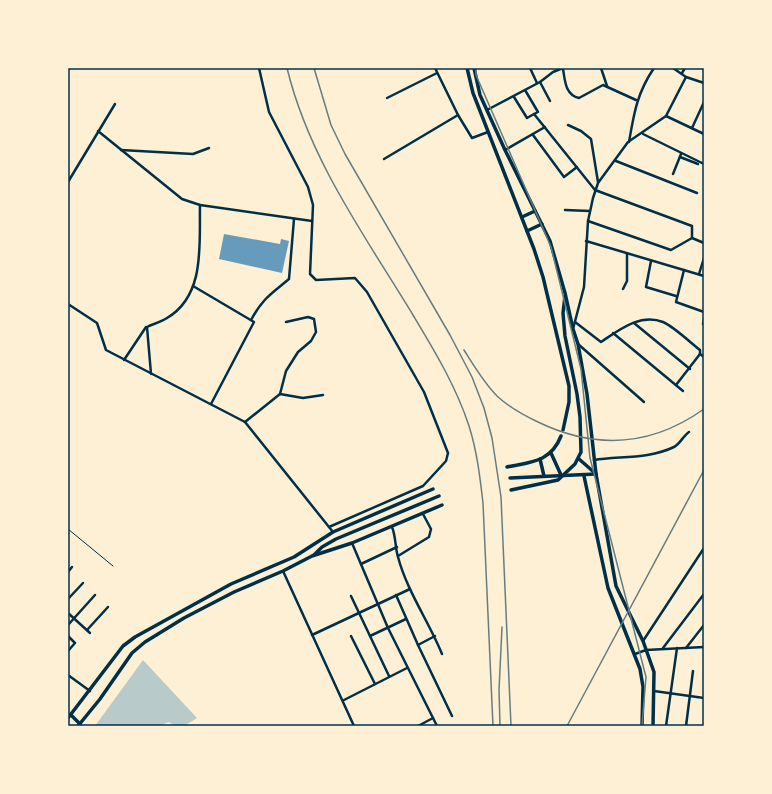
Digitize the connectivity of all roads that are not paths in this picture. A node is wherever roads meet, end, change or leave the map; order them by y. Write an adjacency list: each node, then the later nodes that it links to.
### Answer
1 (259, 68): 58 (street)
2 (435, 68): 11 (street)
3 (466, 68): 33 (main road)
4 (474, 68): 25 (main road)
5 (530, 68): 15 (street)
6 (563, 68): 14 (street); 17 (street)
7 (601, 68): 17 (street)
8 (654, 68): 21 (street)
9 (672, 68): 12 (street)
10 (685, 68): 12 (street)
11 (437, 72): 20 (street); 27 (street)
12 (682, 74): 13 (street)
13 (686, 77): 16 (street); 28 (street)
14 (540, 82): 15 (street); 22 (street)
15 (537, 83): 18 (street)
16 (704, 83)
17 (607, 86): 21 (street)
18 (525, 90): 19 (street); 26 (street)
19 (514, 97): 25 (street); 26 (street)
20 (387, 98)
21 (636, 100): 37 (street)
22 (550, 101)
23 (704, 102): 31 (street)
24 (115, 104): 32 (street)
25 (487, 110): 40 (main road)
26 (534, 114): 30 (street)
27 (458, 115): 33 (street); 42 (street)
28 (666, 116): 31 (street); 34 (street)
29 (568, 125): 49 (street)
30 (545, 127): 36 (street); 46 (street)
31 (692, 128): 35 (street)
32 (98, 132): 39 (street); 48 (street)
33 (488, 132): 56 (main road)
34 (643, 134): 37 (street); 41 (street)
35 (704, 134)
36 (533, 135): 40 (street); 46 (street)
37 (628, 142): 43 (street)
38 (209, 148): 39 (street)
39 (121, 150): 52 (street)
40 (505, 150): 54 (main road)
41 (681, 155): 44 (street); 45 (street); 47 (street)
42 (384, 159)
43 (616, 161): 49 (street); 51 (street)
44 (704, 163)
45 (698, 164)
46 (577, 167): 50 (street)
47 (673, 174)
48 (68, 182)
49 (598, 182): 50 (street)
50 (595, 190): 55 (street); 62 (street)
51 (697, 193)
52 (200, 204): 57 (street); 71 (street)
53 (566, 210): 55 (street)
54 (535, 211): 56 (main road); 60 (main road)
55 (590, 212): 59 (street)
56 (522, 217): 61 (main road)
57 (294, 219): 58 (street); 78 (street)
58 (312, 221): 117 (street)
59 (588, 221): 62 (street); 63 (street)
60 (542, 224): 61 (main road); 73 (main road)
61 (527, 231): 99 (main road)
62 (692, 238): 64 (street)
63 (586, 241): 65 (street); 80 (street)
64 (704, 242)
65 (627, 254): 67 (street); 72 (street)
66 (704, 258): 69 (street)
67 (651, 261): 68 (street); 74 (street)
68 (684, 270): 69 (street); 74 (street)
69 (699, 274): 70 (street)
70 (704, 276)
71 (193, 286): 78 (street); 83 (street)
72 (623, 289)
73 (565, 293): 84 (main road); 104 (main road)
74 (676, 296): 76 (street)
75 (68, 304): 89 (street)
76 (704, 312)
77 (704, 319): 82 (street)
78 (251, 320): 97 (street)
79 (286, 322): 94 (street)
80 (575, 322): 84 (street); 85 (street)
81 (633, 323): 85 (street); 87 (street); 90 (street)
82 (702, 324)
83 (146, 327): 89 (street); 91 (street)
84 (573, 329): 86 (main road)
85 (613, 333): 92 (street)
86 (578, 344): 96 (street); 105 (main road)
87 (700, 354): 88 (street); 90 (street)
88 (704, 357)
89 (124, 360): 91 (street)
90 (690, 369): 92 (street)
91 (151, 374): 97 (street)
92 (676, 385): 93 (street)
93 (683, 391)
94 (280, 394): 95 (street); 98 (street)
95 (323, 395)
96 (644, 402)
97 (211, 404): 98 (street)
98 (245, 422): 117 (street)
99 (563, 430)
100 (689, 432): 105 (street)
101 (561, 436): 102 (main road)
102 (551, 453): 103 (main road); 108 (main road)
103 (540, 459): 106 (main road); 109 (main road)
104 (579, 459): 107 (main road); 108 (main road)
105 (594, 460): 107 (main road)
106 (507, 467)
107 (596, 474): 110 (main road); 152 (main road)
108 (561, 475): 109 (main road); 110 (main road); 113 (main road)
109 (544, 476): 111 (main road)
110 (584, 476): 161 (main road)
111 (510, 478)
112 (433, 489): 120 (main road)
113 (511, 490)
114 (439, 496): 124 (main road)
115 (442, 505): 116 (main road)
116 (423, 514): 118 (main road); 125 (street)
117 (329, 527): 120 (street)
118 (392, 527): 121 (main road); 122 (street)
119 (68, 529): 127 (lane)
120 (333, 532): 167 (main road)
121 (352, 543): 124 (main road); 126 (street)
122 (398, 547): 125 (street); 126 (street)
123 (704, 548): 152 (street)
124 (312, 556): 129 (main road)
125 (398, 556): 132 (street)
126 (361, 564): 138 (street)
127 (113, 566)
128 (72, 568): 130 (street)
129 (283, 571): 147 (street); 176 (main road)
130 (68, 572)
131 (83, 583): 137 (street)
132 (410, 589): 135 (street); 151 (street)
133 (704, 594): 157 (street)
134 (95, 595): 142 (street)
135 (396, 595): 138 (street); 143 (street)
136 (351, 596): 140 (street)
137 (68, 599)
138 (377, 604): 140 (street); 146 (street)
139 (108, 607): 142 (street)
140 (359, 612): 147 (street); 150 (street)
141 (68, 613): 142 (street)
142 (74, 618): 144 (street)
143 (406, 619): 146 (street); 153 (street)
144 (68, 625)
145 (704, 625): 156 (street)
146 (388, 628): 150 (street); 162 (street)
147 (312, 634): 172 (street)
148 (68, 636): 159 (street)
149 (351, 636): 166 (street)
150 (370, 636): 165 (street)
151 (435, 636): 153 (street); 160 (street)
152 (642, 641): 158 (main road)
153 (418, 645): 174 (street)
154 (704, 647): 156 (street)
155 (677, 648): 156 (street); 157 (street); 169 (street)
156 (686, 648)
157 (663, 649): 158 (street)
158 (646, 650): 161 (street); 168 (main road)
159 (68, 651)
160 (442, 654)
161 (635, 654): 180 (main road)
162 (407, 668): 165 (street); 175 (street)
163 (692, 671): 170 (street)
164 (68, 674): 167 (street)
165 (389, 676): 166 (street)
166 (376, 684): 172 (street)
167 (90, 691): 173 (main road)
168 (654, 691): 169 (street); 181 (main road)
169 (671, 692): 170 (street); 182 (street)
170 (689, 696): 171 (street); 183 (street)
171 (704, 698)
172 (344, 700): 177 (street)
173 (69, 716): 176 (main road)
174 (452, 716)
175 (433, 718): 178 (street); 179 (street)
176 (79, 725)
177 (354, 726)
178 (418, 726)
179 (437, 726)
180 (642, 726)
181 (653, 726)
182 (666, 726)
183 (686, 726)

